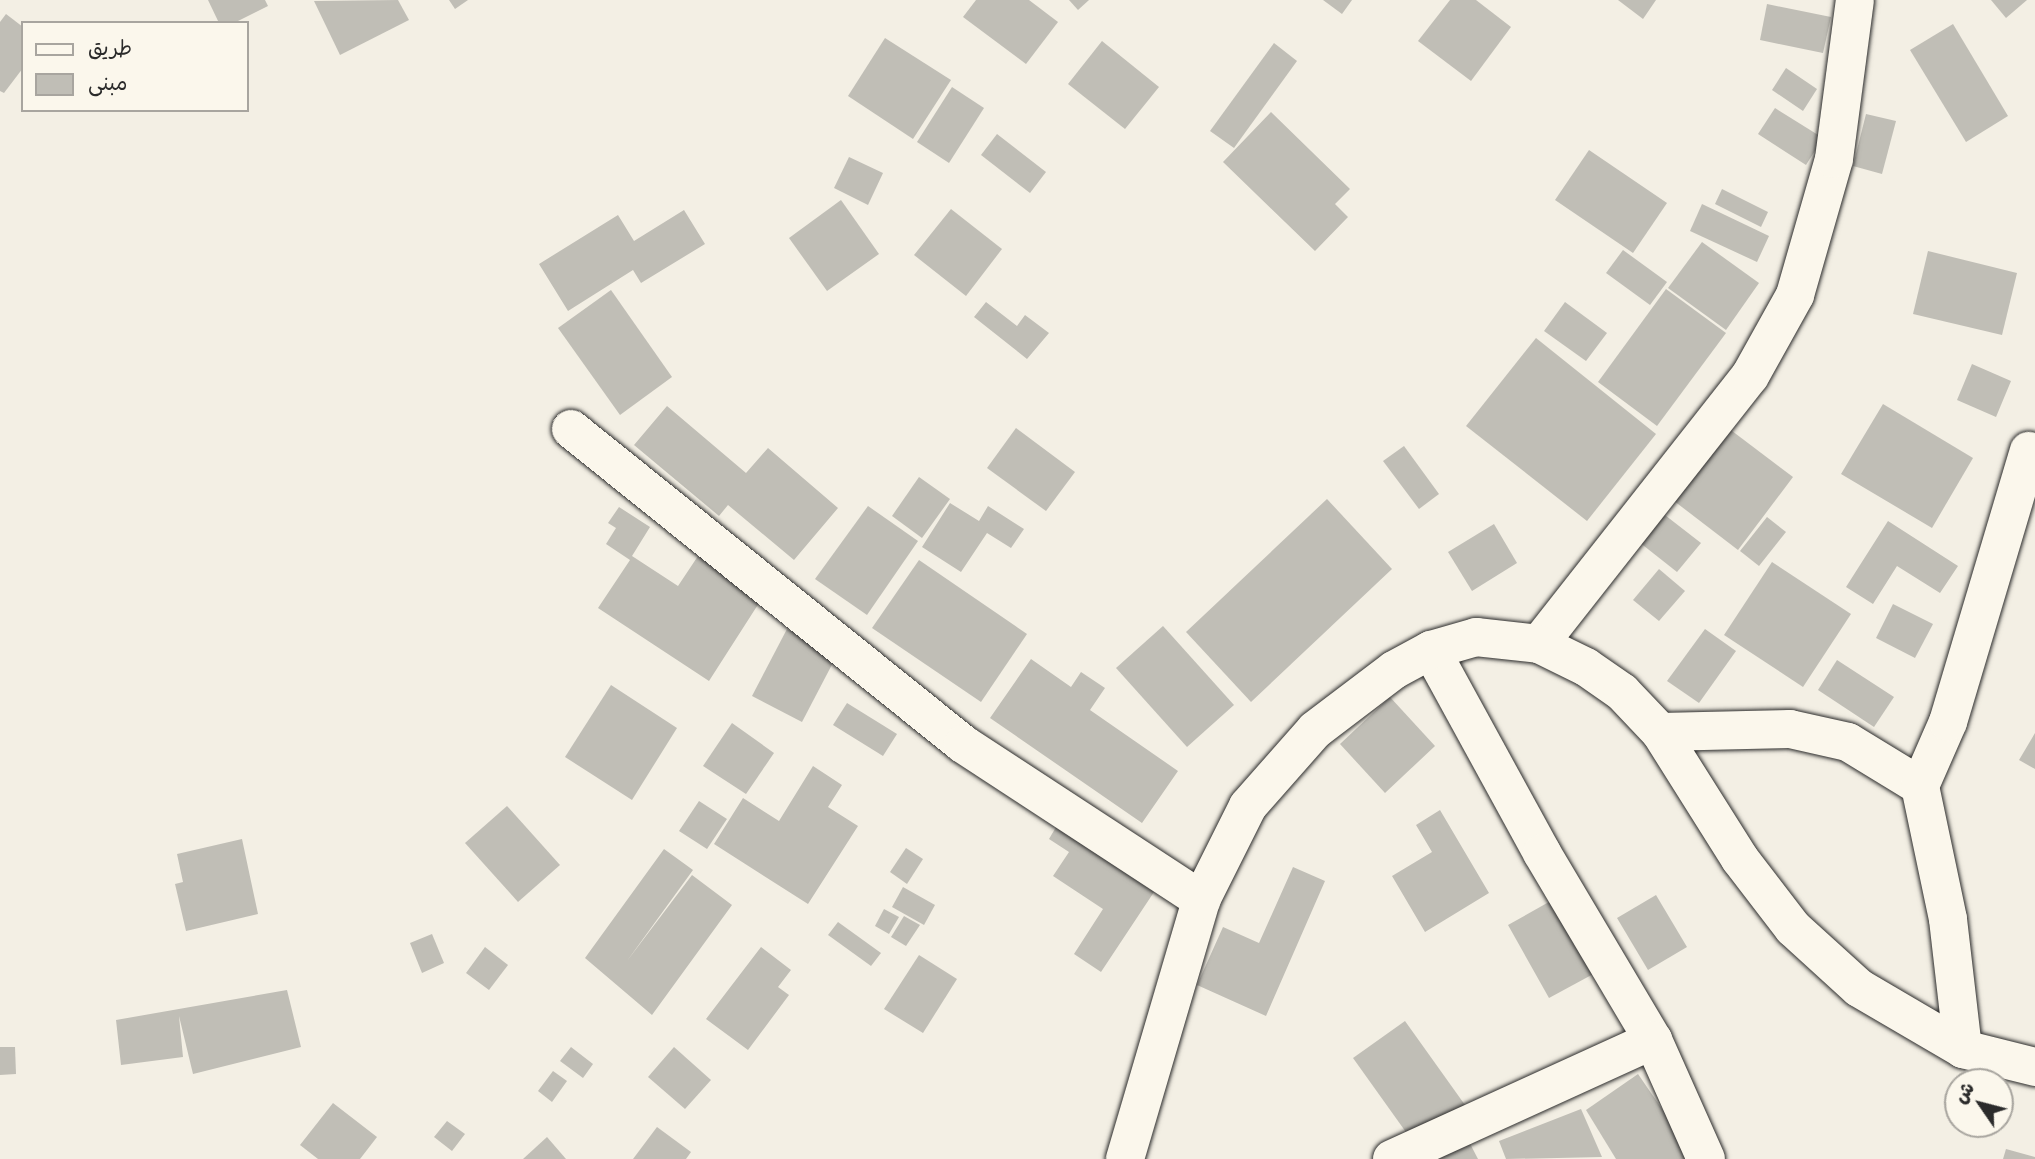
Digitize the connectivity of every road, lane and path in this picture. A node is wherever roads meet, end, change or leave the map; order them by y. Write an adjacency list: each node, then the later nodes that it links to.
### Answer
1 (1855, 0): 4 (street)
2 (571, 429): 8 (street)
3 (2029, 451): 7 (street)
4 (1539, 645): 5 (street); 6 (street)
5 (1431, 650): 8 (street); 9 (street)
6 (1660, 732): 7 (street); 10 (street)
7 (1920, 786): 10 (street)
8 (1201, 900): 12 (street)
9 (1653, 1040): 13 (street); 14 (street)
10 (1963, 1049): 11 (street)
11 (2035, 1067)
12 (1125, 1159)
13 (1392, 1159)
14 (1706, 1159)

